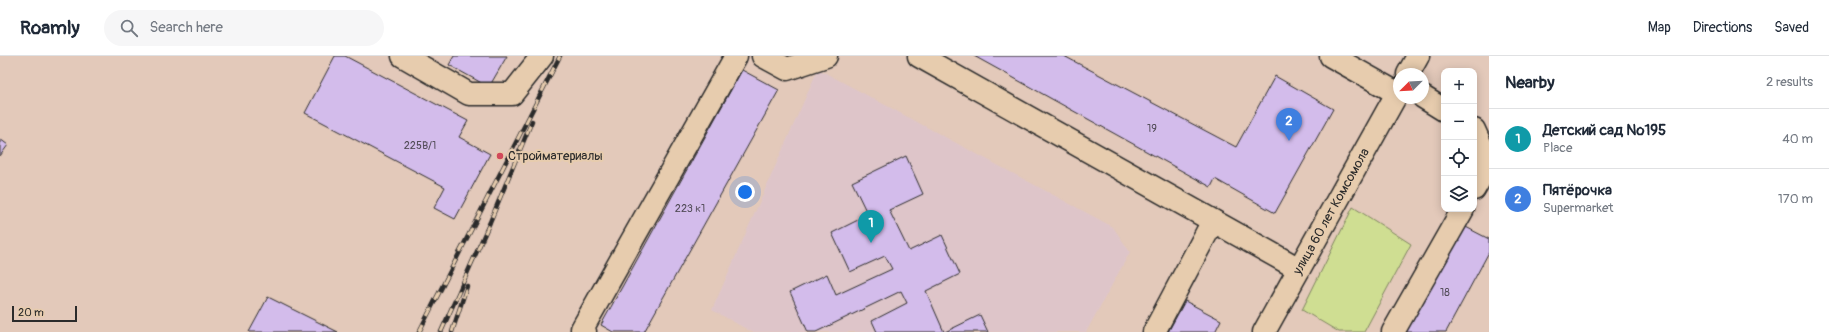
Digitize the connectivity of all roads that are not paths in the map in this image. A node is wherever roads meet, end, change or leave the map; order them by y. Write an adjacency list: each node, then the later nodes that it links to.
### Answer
1 (403, 56): 2 (street)
2 (542, 56)
3 (736, 56): 20 (street)
4 (763, 56): 5 (street)
5 (826, 56)
6 (919, 56): 18 (street)
7 (1332, 56): 10 (street)
8 (1418, 56): 9 (street)
9 (1411, 68)
10 (1393, 89)
11 (1393, 101): 19 (street, улица 60 лет Комсомола)
12 (1429, 101): 13 (street)
13 (1441, 108)
14 (1477, 137): 15 (street)
15 (1489, 163): 16 (street)
16 (1477, 184)
17 (1461, 212): 23 (street)
18 (1213, 221): 19 (street); 21 (street)
19 (1299, 269): 22 (street, улица 60 лет Комсомола)
20 (585, 332)
21 (1154, 332)
22 (1264, 332)
23 (1393, 332)

